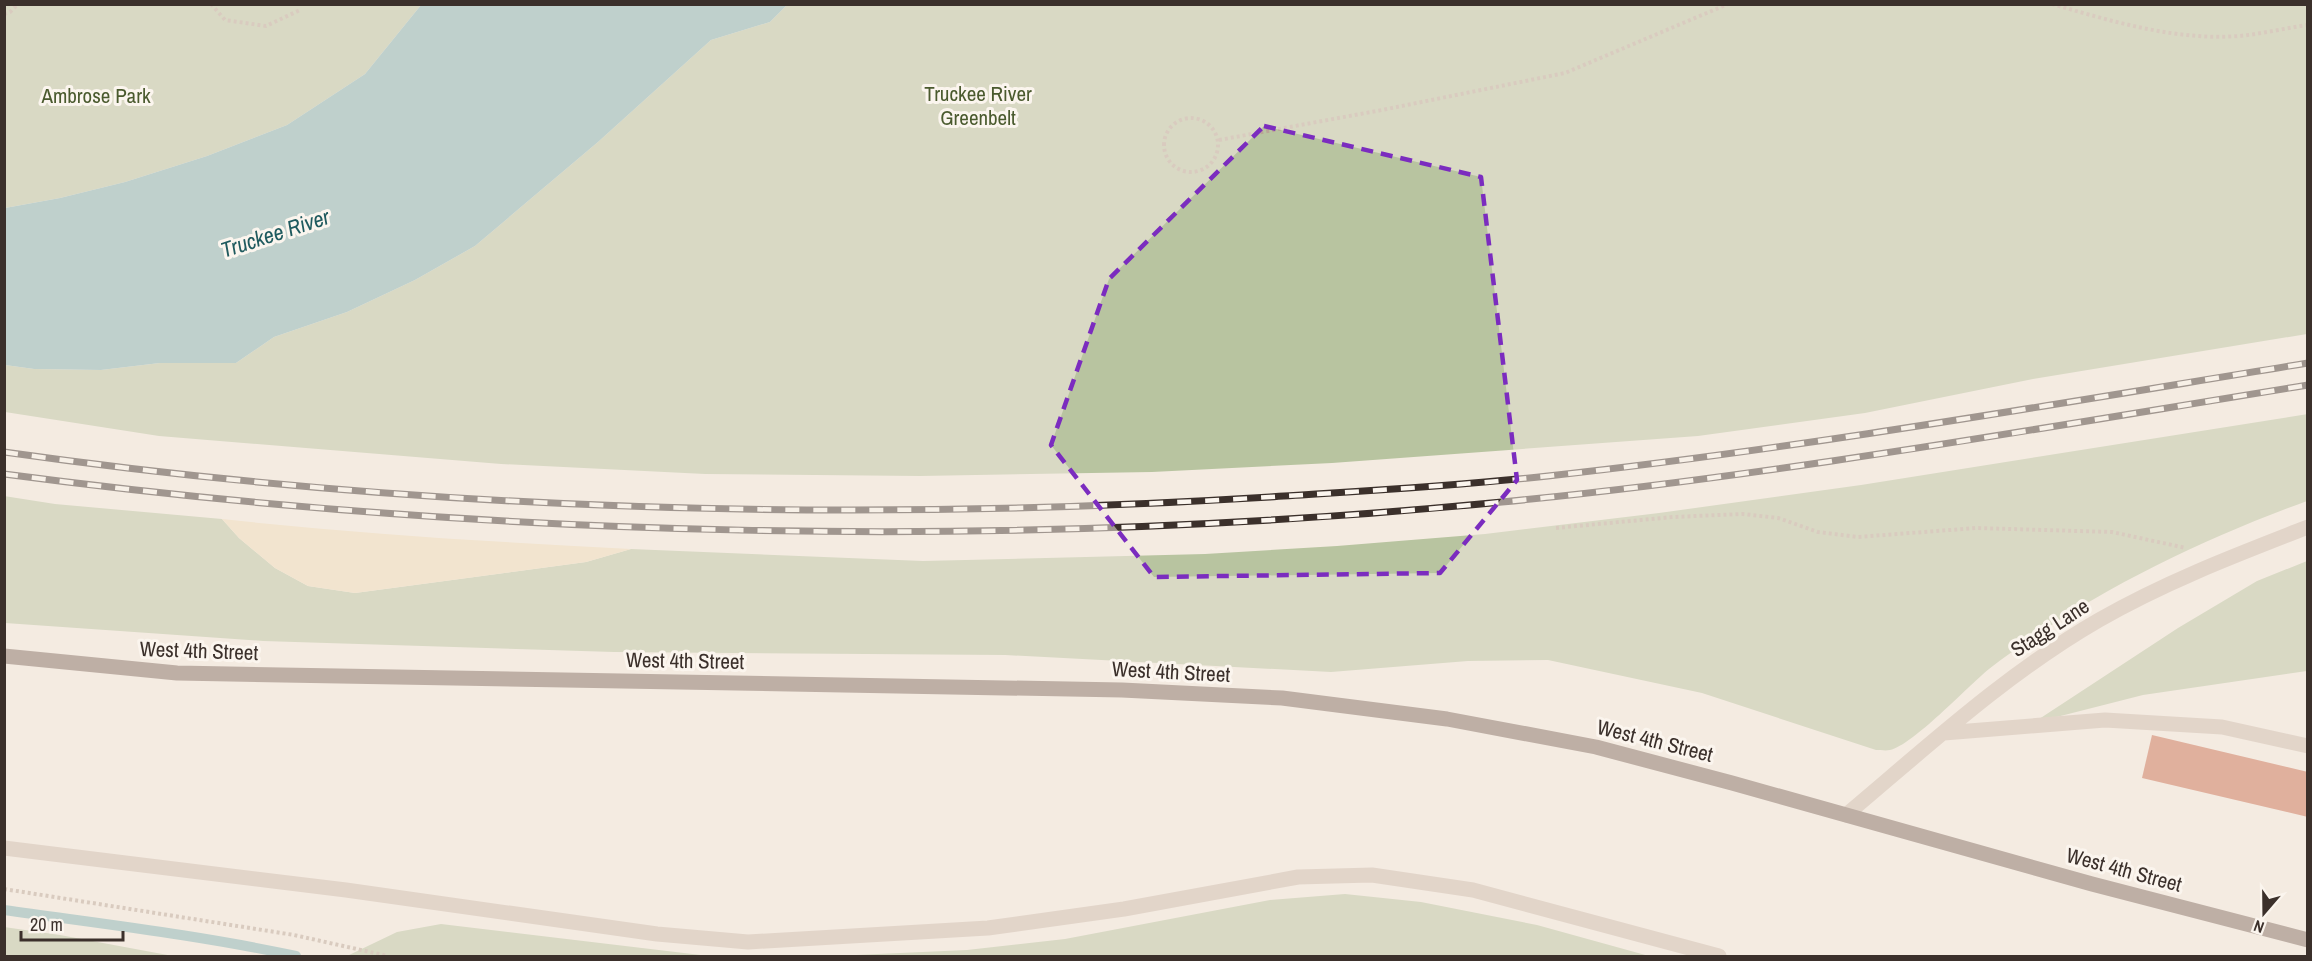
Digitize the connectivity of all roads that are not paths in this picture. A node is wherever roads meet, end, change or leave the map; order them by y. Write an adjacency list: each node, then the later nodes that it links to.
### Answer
1 (2307, 527): 3 (street, Stagg Lane)
2 (4, 656): 5 (main road, West 4th Street)
3 (1944, 733): 4 (street); 5 (street, Stagg Lane)
4 (2307, 746)
5 (1846, 815): 7 (main road, West 4th Street)
6 (4, 848): 8 (street)
7 (2307, 940)
8 (1719, 957)

